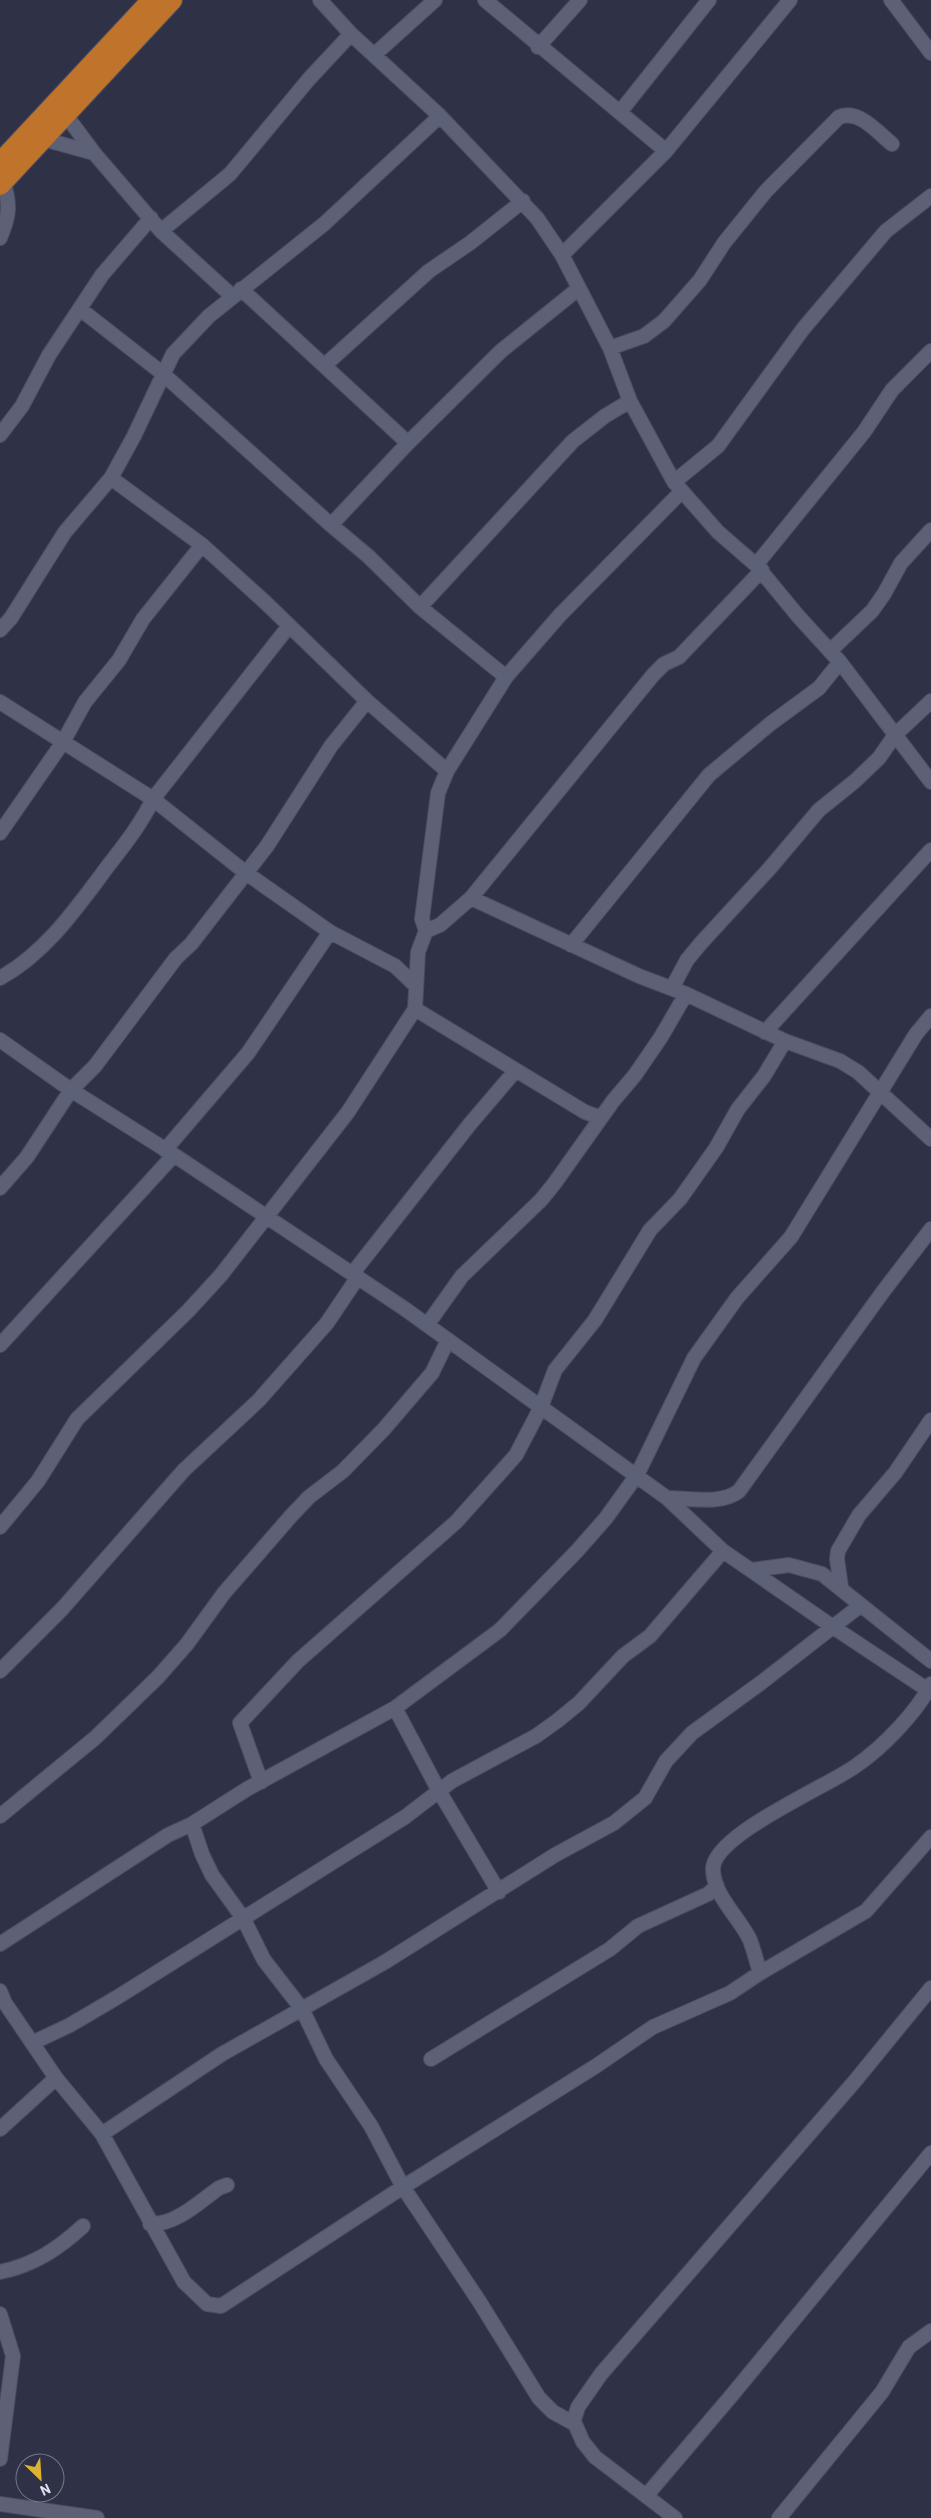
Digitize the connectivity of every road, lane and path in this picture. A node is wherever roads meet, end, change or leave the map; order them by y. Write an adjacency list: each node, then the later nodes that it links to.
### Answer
1 (152, 0): 21 (highway)
2 (172, 0): 15 (highway)
3 (320, 0): 10 (street)
4 (435, 0): 13 (street)
5 (485, 0): 11 (street)
6 (580, 0): 11 (street)
7 (709, 0): 14 (street)
8 (790, 0): 19 (street)
9 (890, 0): 12 (street)
10 (351, 34): 13 (street); 25 (street)
11 (538, 47): 14 (street)
12 (931, 53)
13 (375, 54): 16 (street)
14 (620, 112): 19 (street)
15 (65, 114): 17 (highway); 20 (street)
16 (440, 116): 23 (street); 29 (street)
17 (43, 139): 20 (street); 21 (highway)
18 (892, 144): 31 (street)
19 (666, 151): 27 (street)
20 (94, 153): 24 (street)
21 (1, 177): 26 (street)
22 (931, 196): 39 (street)
23 (523, 201): 27 (street); 33 (street)
24 (151, 218): 25 (street); 30 (street)
25 (161, 231): 29 (street)
26 (0, 238)
27 (562, 255): 28 (street)
28 (578, 289): 31 (street); 37 (street)
29 (236, 292): 33 (street); 34 (street)
30 (80, 309): 34 (street); 36 (street)
31 (610, 348): 35 (street)
32 (931, 351): 43 (street)
33 (325, 365): 37 (street)
34 (162, 373): 38 (street); 40 (street)
35 (630, 401): 39 (street); 44 (street)
36 (0, 436)
37 (408, 443): 40 (street)
38 (111, 478): 42 (street); 46 (street)
39 (678, 487): 43 (street); 49 (street)
40 (331, 525): 44 (street)
41 (931, 530): 47 (street)
42 (202, 545): 45 (street); 54 (street)
43 (759, 568): 47 (street); 61 (street)
44 (420, 607): 49 (street)
45 (290, 626): 50 (street); 57 (street)
46 (0, 630)
47 (830, 651): 48 (street)
48 (840, 662): 53 (street); 64 (street)
49 (506, 677): 55 (street)
50 (366, 701): 55 (street); 60 (street)
51 (931, 701): 53 (street)
52 (0, 702): 54 (street)
53 (895, 735): 56 (street); 69 (street)
54 (63, 742): 57 (street); 58 (street)
55 (447, 771): 62 (street)
56 (931, 782)
57 (153, 799): 60 (street); 67 (street)
58 (0, 833)
59 (931, 850): 73 (street)
60 (246, 873): 63 (street); 77 (street)
61 (471, 898): 62 (street); 64 (street)
62 (426, 931): 65 (street)
63 (330, 932): 66 (street); 81 (street)
64 (571, 945): 69 (street)
65 (418, 952): 66 (street); 68 (street)
66 (395, 966): 68 (street)
67 (0, 978)
68 (415, 985): 71 (street)
69 (672, 988): 70 (street)
70 (686, 994): 73 (street); 79 (street)
71 (416, 1009): 76 (street); 83 (street)
72 (931, 1016): 78 (street)
73 (765, 1032): 75 (street)
74 (0, 1040): 77 (street)
75 (784, 1041): 78 (street); 89 (street)
76 (516, 1070): 79 (street); 85 (street)
77 (71, 1090): 81 (street); 82 (street)
78 (880, 1092): 80 (street); 91 (street)
79 (601, 1118): 86 (street)
80 (931, 1139)
81 (169, 1152): 83 (street); 88 (street)
82 (0, 1188)
83 (267, 1217): 85 (street); 93 (street)
84 (931, 1229): 92 (street)
85 (355, 1276): 86 (street); 100 (street)
86 (427, 1325): 87 (street)
87 (448, 1340): 89 (street); 105 (street)
88 (0, 1345)
89 (541, 1407): 91 (street); 103 (street)
90 (931, 1420): 96 (street)
91 (637, 1476): 92 (street); 102 (street)
92 (668, 1498): 94 (street)
93 (0, 1527)
94 (723, 1551): 95 (street); 104 (street)
95 (752, 1570): 96 (street); 98 (street)
96 (841, 1587): 97 (street)
97 (861, 1605): 98 (street); 99 (street)
98 (833, 1628): 101 (street); 109 (street)
99 (931, 1662)
100 (0, 1671)
101 (930, 1688): 108 (street)
102 (395, 1708): 103 (street); 104 (street)
103 (261, 1782): 106 (street)
104 (439, 1791): 109 (street); 110 (street)
105 (0, 1816)
106 (192, 1824): 110 (street); 111 (street)
107 (931, 1837): 112 (street)
108 (717, 1886): 112 (street); 117 (street)
109 (499, 1892): 115 (street)
110 (243, 1918): 115 (street); 116 (street)
111 (0, 1944)
112 (760, 1973): 123 (street)
113 (931, 1988): 129 (street)
114 (0, 1991): 116 (street)
115 (302, 2009): 120 (street); 123 (street)
116 (32, 2043): 118 (street)
117 (432, 2060)
118 (56, 2078): 119 (street); 120 (street)
119 (0, 2128)
120 (102, 2134): 124 (street)
121 (931, 2153): 131 (street)
122 (227, 2185): 124 (street)
123 (403, 2187): 124 (street); 129 (street)
124 (150, 2224)
125 (83, 2226): 126 (street)
126 (0, 2272)
127 (0, 2314): 130 (street)
128 (931, 2330): 135 (street)
129 (573, 2423): 131 (street)
130 (0, 2459)
131 (646, 2496): 134 (street)
132 (0, 2504): 133 (street)
133 (97, 2518)
134 (675, 2518)
135 (779, 2518)

